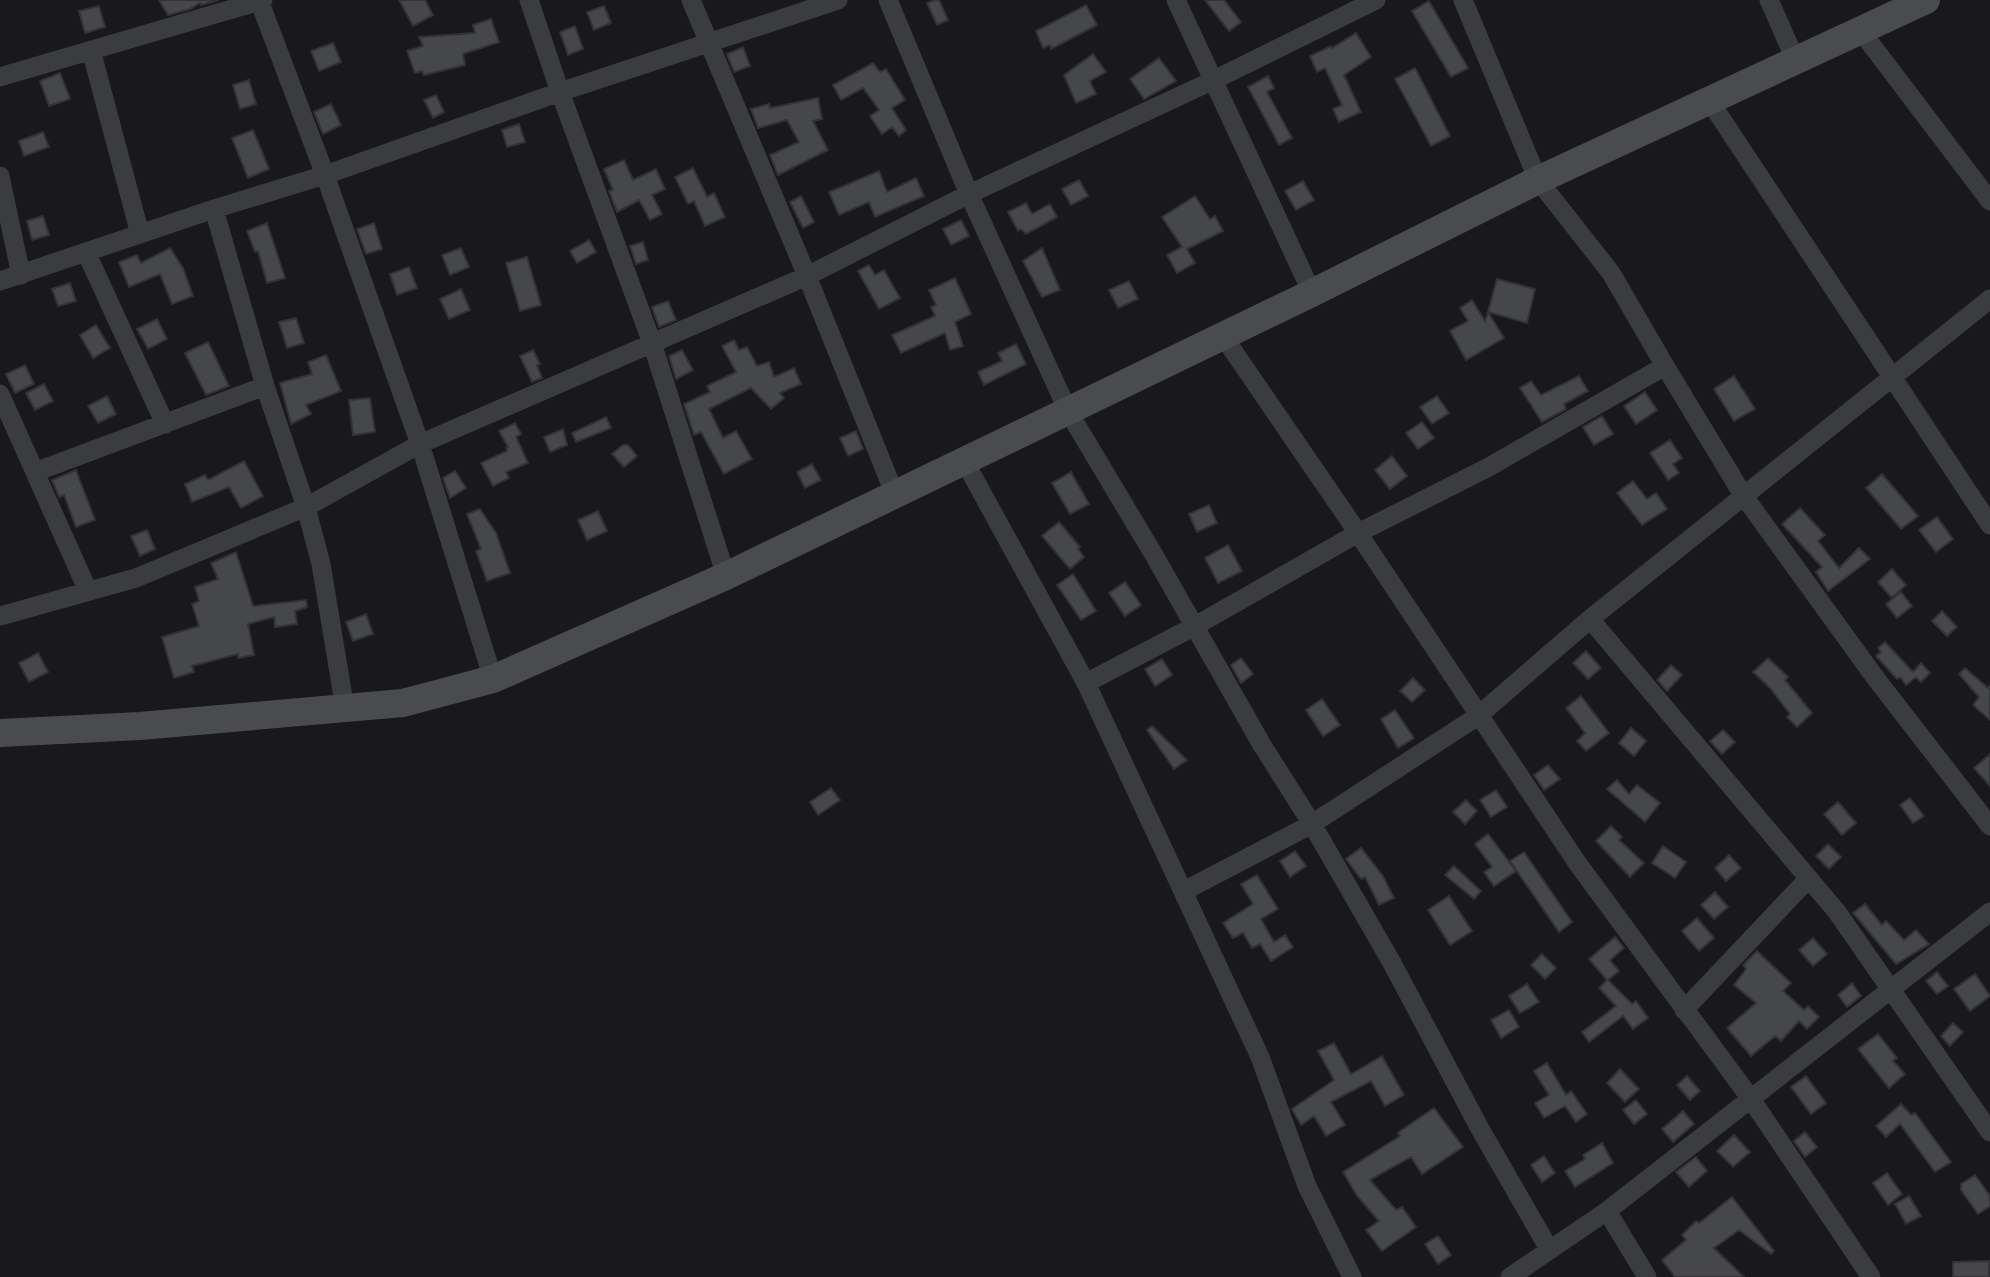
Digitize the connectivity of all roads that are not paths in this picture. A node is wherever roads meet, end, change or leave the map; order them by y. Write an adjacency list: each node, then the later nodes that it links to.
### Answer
1 (261, 0): 13 (street); 19 (street)
2 (529, 0): 17 (street)
3 (691, 0): 12 (street)
4 (838, 0): 12 (street)
5 (888, 0): 22 (street)
6 (1176, 0): 16 (street)
7 (1376, 0): 16 (street)
8 (1463, 0): 21 (street)
9 (1769, 0): 14 (street)
10 (1926, 0): 11 (main road)
11 (1861, 32): 14 (main road); 23 (street)
12 (709, 43): 17 (street); 28 (street)
13 (90, 50): 15 (street); 25 (street)
14 (1795, 59): 18 (main road)
15 (0, 77)
16 (1214, 80): 22 (street); 30 (street)
17 (560, 92): 19 (street); 33 (street)
18 (1709, 100): 21 (main road); 35 (street)
19 (325, 175): 24 (street); 40 (street)
20 (0, 176): 27 (street)
21 (1538, 180): 30 (main road); 34 (street)
22 (969, 194): 28 (street); 38 (street)
23 (1990, 201)
24 (214, 209): 25 (street); 36 (street)
25 (139, 234): 26 (street)
26 (86, 253): 27 (street); 39 (street)
27 (22, 275): 29 (street)
28 (807, 276): 33 (street); 43 (street)
29 (0, 281)
30 (1312, 293): 32 (main road)
31 (1990, 299): 35 (street)
32 (1223, 336): 38 (main road); 47 (street)
33 (652, 343): 40 (street); 48 (street)
34 (1665, 366): 44 (street); 47 (street)
35 (1892, 379): 44 (street); 46 (street)
36 (265, 386): 39 (street); 45 (street)
37 (0, 394): 42 (street)
38 (1069, 411): 41 (main road); 52 (street)
39 (165, 424): 42 (street)
40 (420, 444): 45 (street); 53 (street)
41 (965, 461): 43 (main road); 54 (street)
42 (35, 472): 49 (street)
43 (895, 495): 48 (main road)
44 (1743, 495): 51 (street); 59 (street)
45 (306, 507): 49 (street); 55 (street)
46 (1990, 525)
47 (1358, 533): 52 (street); 56 (street)
48 (726, 576): 53 (main road)
49 (88, 591): 50 (street)
50 (0, 616)
51 (1590, 619): 56 (street); 60 (street)
52 (1195, 626): 54 (street); 58 (street)
53 (493, 679): 55 (main road)
54 (1086, 683): 61 (street)
55 (345, 709): 57 (main road)
56 (1478, 716): 58 (street); 64 (street)
57 (0, 733)
58 (1312, 824): 61 (street); 68 (street)
59 (1990, 826)
60 (1808, 879): 63 (street); 64 (street)
61 (1184, 891): 69 (street)
62 (1990, 912): 63 (street)
63 (1892, 989): 65 (street); 66 (street)
64 (1684, 1010): 65 (street)
65 (1751, 1099): 67 (street); 72 (street)
66 (1990, 1132)
67 (1607, 1211): 68 (street); 71 (street)
68 (1549, 1249): 70 (street)
69 (1352, 1277)
70 (1510, 1277)
71 (1647, 1277)
72 (1871, 1277)

